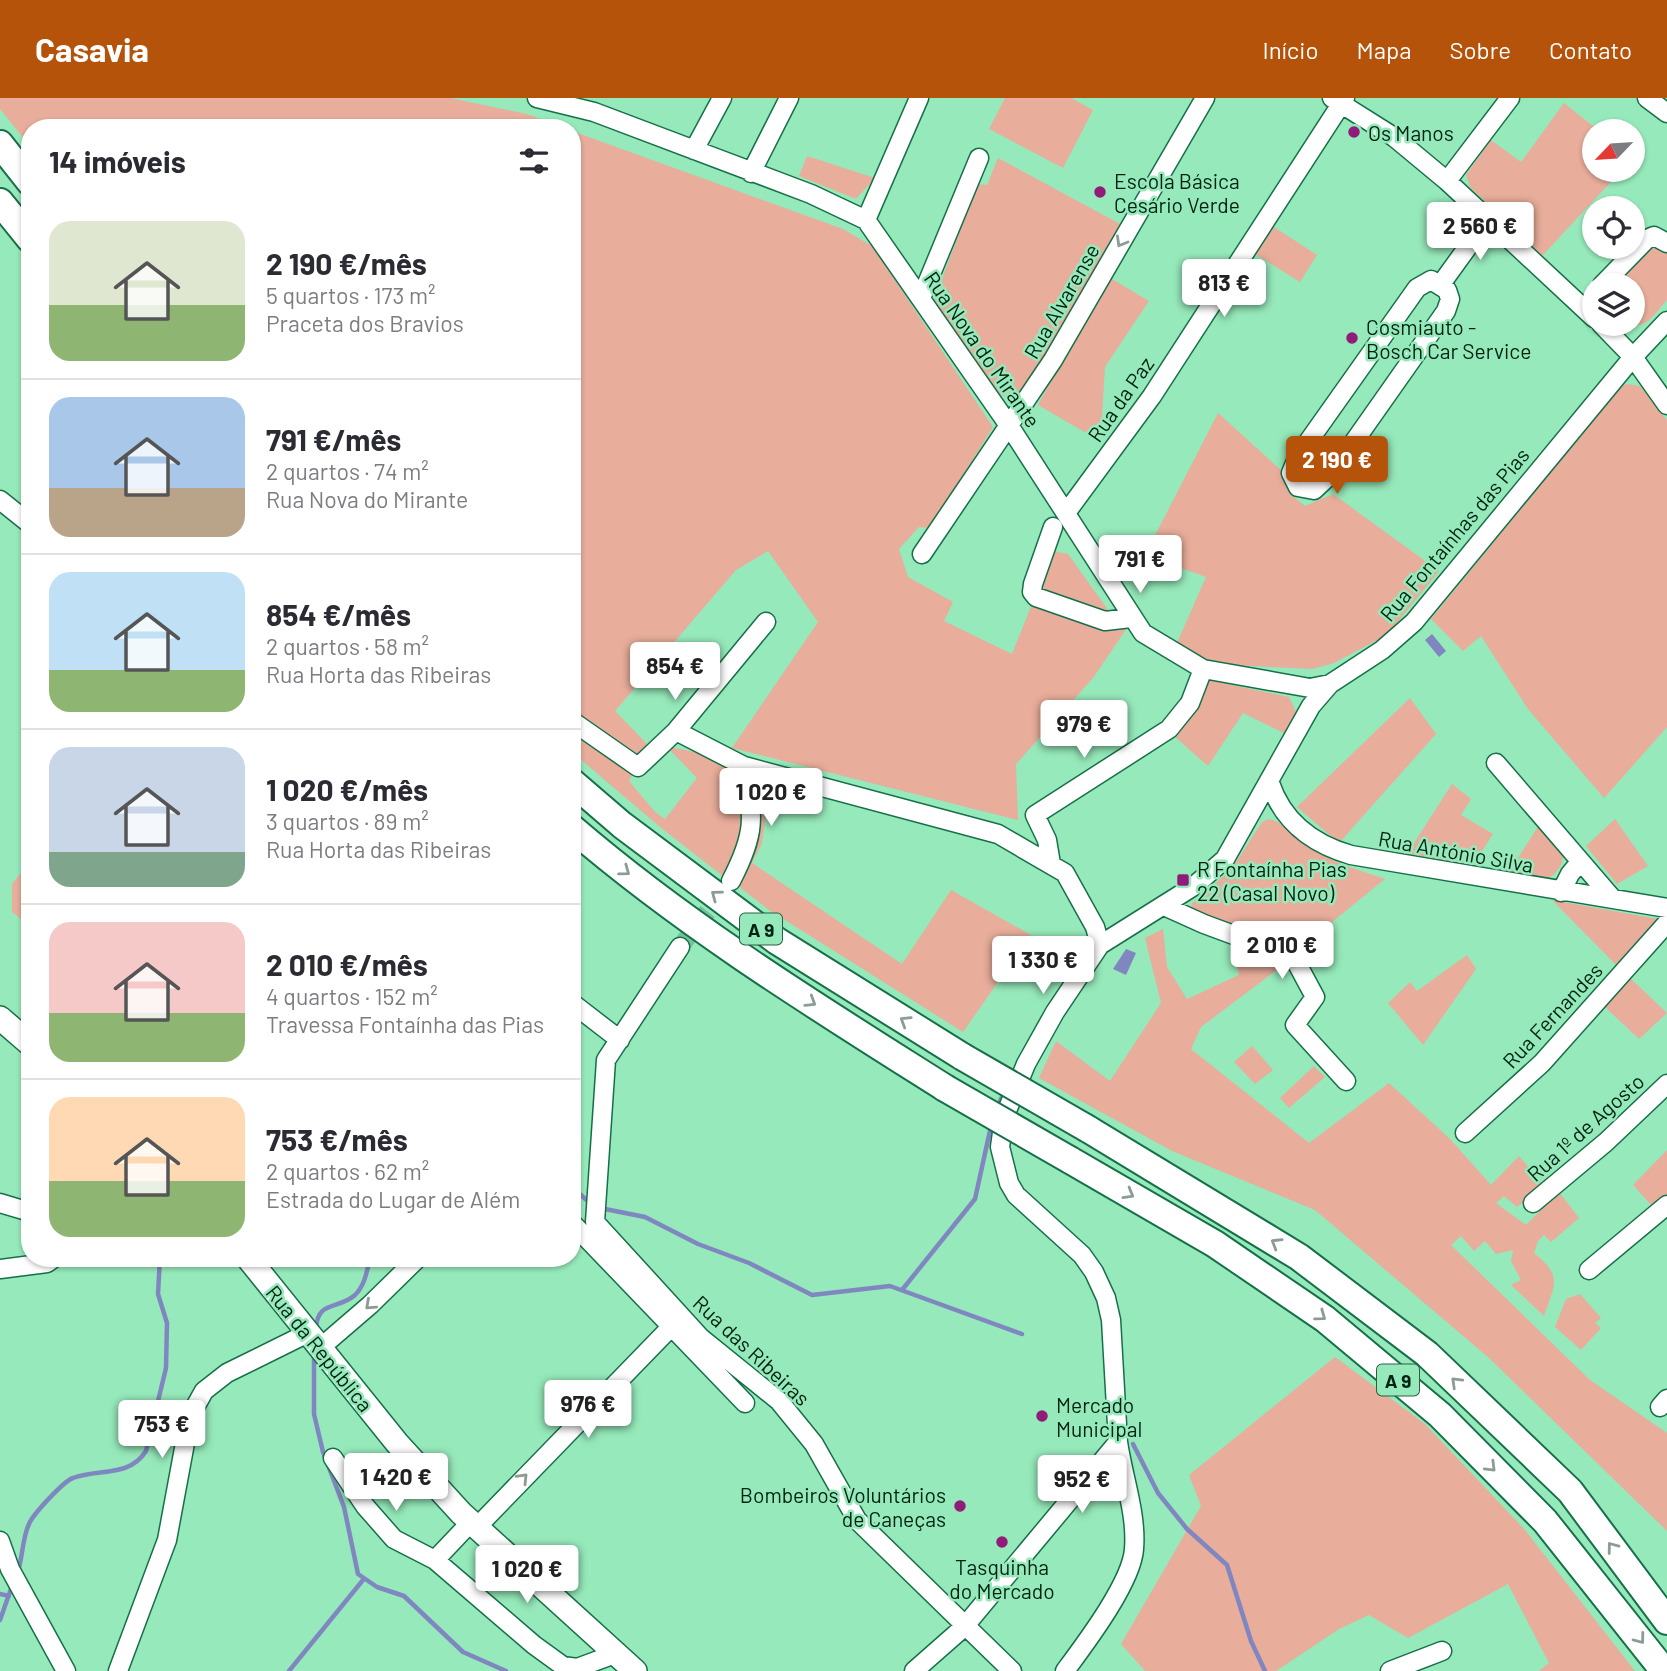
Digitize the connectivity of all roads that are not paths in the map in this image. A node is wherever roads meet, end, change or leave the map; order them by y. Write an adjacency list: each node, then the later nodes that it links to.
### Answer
1 (537, 98): 9 (street, Rua Nova do Mirante)
2 (722, 98): 12 (street)
3 (789, 98): 15 (street)
4 (919, 98): 19 (street)
5 (1205, 98): 30 (street, Rua Alvarense, one-way to 30)
6 (1510, 98): 16 (street)
7 (1647, 98): 10 (street)
8 (1339, 100): 16 (street); 33 (street, Rua da Paz)
9 (598, 105): 12 (street, Rua Nova do Mirante)
10 (1667, 113)
11 (0, 144): 14 (highway)
12 (694, 150): 15 (street, Rua Nova do Mirante)
13 (979, 158): 24 (street)
14 (21, 171)
15 (751, 173): 19 (street, Rua Nova do Mirante)
16 (1447, 181): 18 (street)
17 (0, 202): 20 (highway)
18 (1488, 219): 23 (street); 25 (street)
19 (866, 220): 24 (street, Rua Nova do Mirante)
20 (21, 228)
21 (1660, 239): 22 (street)
22 (1614, 273)
23 (1441, 284): 23 (street)
24 (921, 298): 30 (street, Rua Nova do Mirante)
25 (1582, 299)
26 (1667, 321): 28 (street, Rua Fontaínhas das Pias)
27 (1613, 336): 28 (street)
28 (1633, 357): 29 (street); 38 (street, Rua Fontaínhas das Pias)
29 (1667, 405)
30 (1010, 427): 33 (street, Rua Nova do Mirante); 34 (street, Rua Alvarense)
31 (0, 500): 32 (street)
32 (21, 517)
33 (1060, 520): 35 (street, Rua Nova do Mirante); 35 (street, Rua da Paz)
34 (922, 554)
35 (1131, 618): 37 (street, Rua Nova do Mirante)
36 (766, 622): 40 (street)
37 (1203, 669): 38 (street, Rua Nova do Mirante); 47 (street)
38 (1330, 684): 43 (street, Rua Fontaínhas das Pias)
39 (581, 727): 40 (street)
40 (676, 731): 42 (street)
41 (1496, 763): 46 (street)
42 (744, 766): 47 (street); 48 (street)
43 (1270, 783): 49 (street, Rua António Silva); 51 (street, Rua Fontaínhas das Pias)
44 (581, 790): 81 (highway, A 9, one-way to 44, bridge)
45 (581, 836): 92 (highway, A 9, one-way to 92, bridge)
46 (1580, 862): 49 (street); 50 (street)
47 (1051, 864): 54 (street)
48 (731, 881)
49 (1561, 892): 50 (street, Rua António Silva)
50 (1613, 899): 52 (street, Rua António Silva)
51 (1164, 906): 54 (street, Rua Fontaínhas das Pias); 60 (street)
52 (1667, 908)
53 (1667, 923): 62 (street, Rua Fernandes)
54 (1100, 945): 76 (street, Rua Fontaínhas das Pias)
55 (680, 947): 59 (street)
56 (581, 1010): 59 (street)
57 (0, 1018): 58 (main road)
58 (21, 1036)
59 (620, 1040): 82 (street, Rua das Ribeiras)
60 (1346, 1081)
61 (1667, 1084): 64 (street, Rua 1º de Agosto)
62 (1465, 1133)
63 (0, 1203): 66 (street)
64 (1533, 1203)
65 (1667, 1205): 72 (street)
66 (21, 1209)
67 (581, 1232): 73 (street)
68 (21, 1266): 71 (street)
69 (255, 1267): 74 (main road, Rua da República)
70 (409, 1267): 74 (street, one-way to 74)
71 (0, 1269)
72 (1589, 1270)
73 (671, 1326): 75 (street); 78 (street, one-way to 73)
74 (314, 1340): 78 (main road, Rua da República); 86 (street)
75 (745, 1403)
76 (1118, 1442): 82 (street); 90 (street, Rua Fontaínhas das Pias)
77 (333, 1458): 80 (street)
78 (473, 1525): 80 (street); 84 (main road, Rua da República)
79 (0, 1541): 85 (street)
80 (435, 1560): 84 (street)
81 (1667, 1621)
82 (964, 1627): 88 (street); 89 (street, Rua das Ribeiras)
83 (1443, 1651): 91 (street)
84 (615, 1654): 87 (main road, Rua da República)
85 (66, 1671)
86 (118, 1671)
87 (635, 1671)
88 (915, 1671)
89 (1012, 1671)
90 (1065, 1671)
91 (1390, 1671)
92 (1664, 1671)

